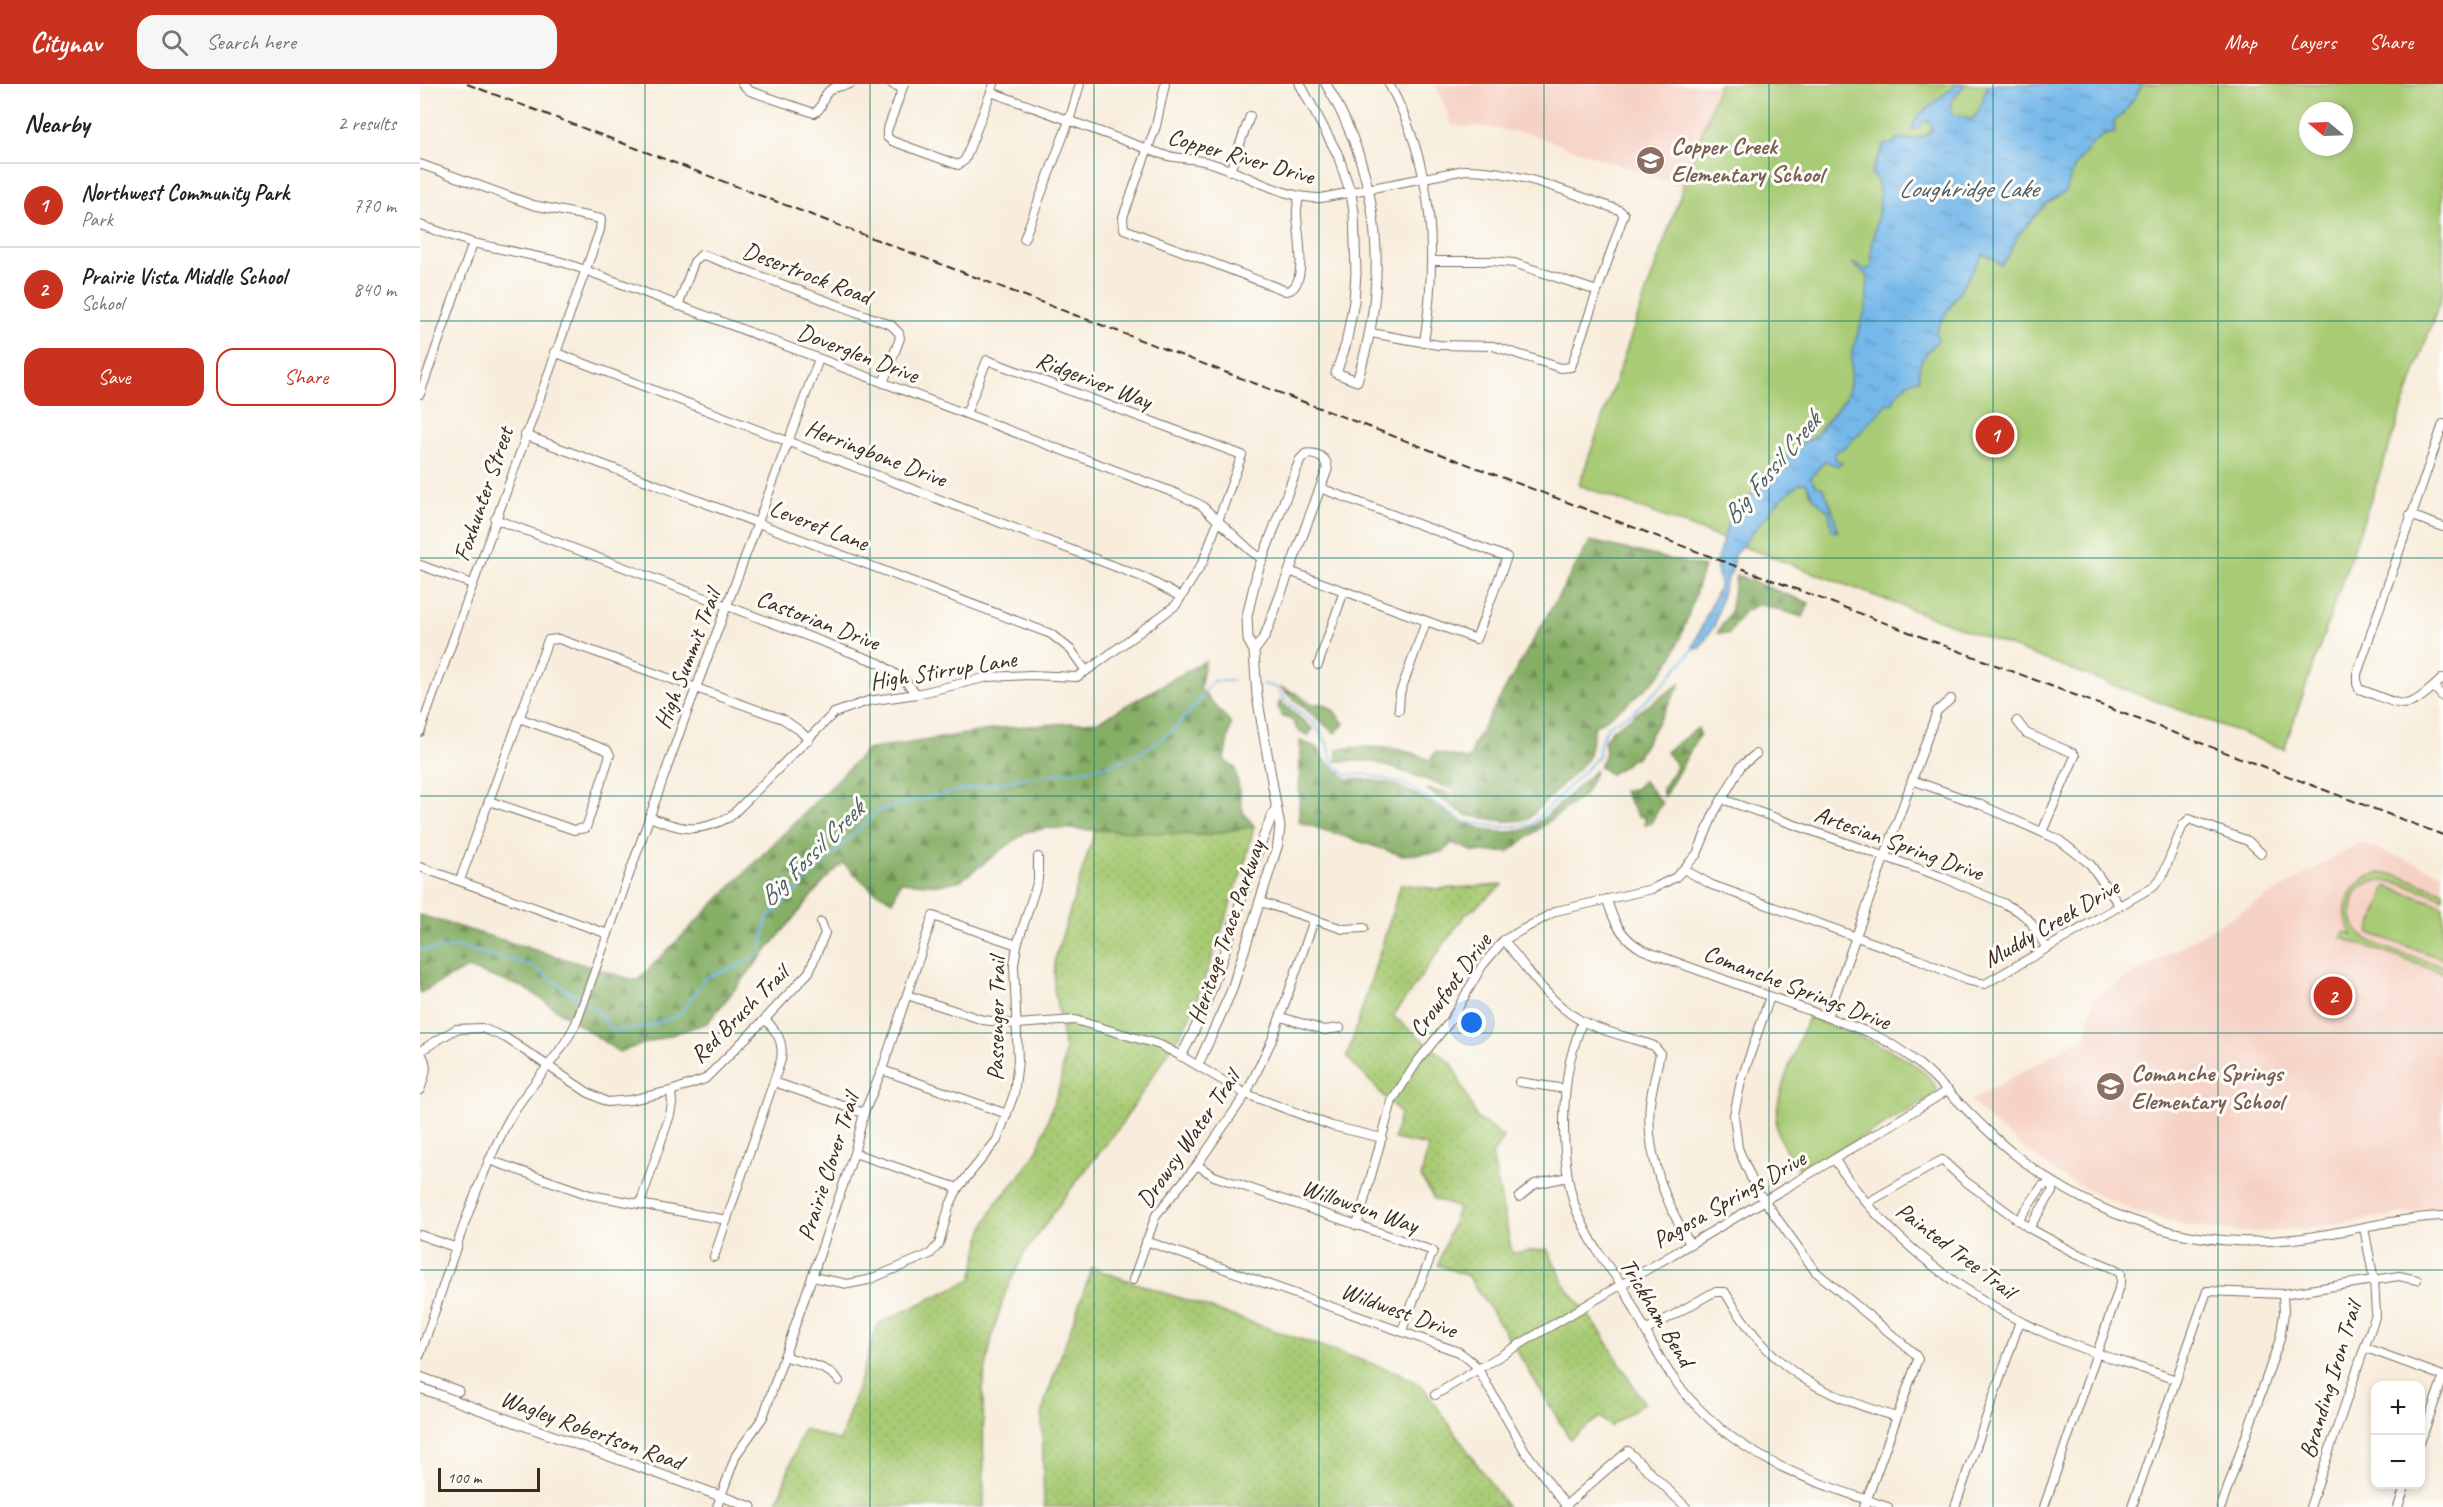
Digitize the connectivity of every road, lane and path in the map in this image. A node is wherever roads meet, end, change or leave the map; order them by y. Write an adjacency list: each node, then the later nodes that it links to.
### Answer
1 (742, 84): 2 (street)
2 (850, 84)
3 (892, 84): 9 (street)
4 (1080, 84): 12 (street)
5 (1165, 84): 13 (street)
6 (1300, 84): 18 (street)
7 (1326, 84): 17 (street)
8 (1389, 84): 16 (street)
9 (903, 86): 10 (street)
10 (993, 88): 12 (street, Copper River Drive)
11 (1250, 116): 15 (street)
12 (1070, 121): 13 (street, Copper River Drive); 21 (street)
13 (1148, 149): 15 (street, Copper River Drive); 19 (street)
14 (420, 164): 24 (street, Foxhunter Street)
15 (1230, 171): 19 (street, Copper River Drive)
16 (1425, 178): 17 (street, Copper River Drive); 23 (street); 25 (street, Copper River Drive)
17 (1369, 190): 18 (street, Copper River Drive); 27 (street)
18 (1351, 194): 19 (street, Copper River Drive); 27 (street)
19 (1299, 197)
20 (420, 225): 22 (street, Doverglen Drive)
21 (1024, 239)
22 (473, 243): 24 (street, Doverglen Drive); 32 (street)
23 (1433, 261): 25 (street); 28 (street)
24 (585, 270): 26 (street, Doverglen Drive); 29 (street, Foxhunter Street)
25 (1597, 291): 28 (street)
26 (678, 306): 30 (street, Doverglen Drive); 31 (street, Desertrock Road)
27 (1371, 333): 28 (street)
28 (1424, 343)
29 (554, 352): 35 (street, Foxhunter Street); 37 (street, Herringbone Drive)
30 (819, 359): 31 (street, Doverglen Drive); 37 (street, High Summit Trail)
31 (884, 383): 33 (street, Doverglen Drive)
32 (420, 394)
33 (966, 414): 38 (street, Ridgeriver Way); 42 (street, Doverglen Drive)
34 (2443, 424): 36 (street)
35 (525, 435): 41 (street, Foxhunter Street); 43 (street, Leveret Lane)
36 (2441, 436): 40 (street)
37 (790, 441): 43 (street, High Summit Trail); 50 (street, Herringbone Drive)
38 (1242, 455): 42 (street, High Stirrup Lane)
39 (1320, 488): 45 (street, Heritage Trace Parkway); 47 (street, Heritage Trace Parkway); 52 (street)
40 (2410, 515): 44 (street); 58 (street)
41 (495, 519): 48 (street, Foxhunter Street); 51 (street, Castorian Drive)
42 (1218, 520): 45 (street, Doverglen Drive); 50 (street, High Stirrup Lane)
43 (759, 523): 51 (street, High Summit Trail); 55 (street, Leveret Lane)
44 (2443, 527)
45 (1262, 559): 53 (street, Heritage Trace Parkway)
46 (420, 565): 48 (street)
47 (1289, 571): 49 (street); 53 (street, Heritage Trace Parkway)
48 (472, 584): 65 (street, Foxhunter Street)
49 (1344, 591): 52 (street); 54 (street)
50 (1181, 597): 55 (street, High Stirrup Lane)
51 (727, 607): 57 (street, High Summit Trail); 59 (street, Castorian Drive)
52 (1426, 622): 62 (street)
53 (1254, 651): 71 (street, Heritage Trace Parkway)
54 (1317, 665)
55 (1086, 671): 59 (street, High Stirrup Lane)
56 (2443, 678): 58 (street)
57 (696, 687): 63 (street); 66 (street); 72 (street, High Summit Trail)
58 (2434, 687): 60 (street)
59 (917, 694): 66 (street, High Stirrup Lane)
60 (2443, 697)
61 (1951, 699): 68 (street)
62 (1399, 710)
63 (519, 718): 70 (street); 70 (street)
64 (2017, 722): 73 (street)
65 (420, 732)
66 (809, 740): 72 (street, High Stirrup Lane)
67 (1756, 754): 69 (street, Crowfoot Drive)
68 (1912, 780): 73 (street); 76 (street)
69 (1722, 799): 76 (street, Artesian Spring Drive); 78 (street, Crowfoot Drive)
70 (489, 801): 79 (street)
71 (1276, 808): 81 (street, Heritage Trace Parkway); 100 (street, Heritage Trace Parkway)
72 (650, 817): 86 (street, High Summit Trail)
73 (2042, 832): 82 (street)
74 (2261, 853): 82 (street, Muddy Creek Drive)
75 (1038, 857): 89 (street, Passenger Trail)
76 (1885, 857): 87 (street); 90 (street, Artesian Spring Drive)
77 (420, 867): 79 (street)
78 (1685, 870): 80 (street, Crowfoot Drive); 87 (street, Muddy Creek Drive)
79 (460, 880): 86 (street)
80 (1607, 899): 88 (street, Crowfoot Drive); 92 (street, Comanche Springs Drive)
81 (1261, 902): 83 (street); 101 (street, Heritage Trace Parkway)
82 (2119, 905): 90 (street, Muddy Creek Drive)
83 (1314, 920): 85 (street); 93 (street, Drowsy Water Trail)
84 (821, 922): 95 (street, Red Brush Trail)
85 (1364, 927)
86 (608, 934): 102 (street, High Summit Trail)
87 (1855, 936): 90 (street, Muddy Creek Drive); 94 (street)
88 (1504, 940): 96 (street); 113 (street, Crowfoot Drive)
89 (1017, 945): 91 (street, Prairie Clover Trail); 97 (street, Passenger Trail)
90 (2046, 947)
91 (907, 995): 97 (street); 103 (street, Prairie Clover Trail)
92 (1770, 997): 94 (street, Comanche Springs Drive); 122 (street)
93 (1281, 1017): 98 (street); 110 (street, Drowsy Water Trail)
94 (1827, 1017): 108 (street, Comanche Springs Drive)
95 (765, 1019): 104 (street); 109 (street, Red Brush Trail)
96 (1582, 1022): 106 (street, Trickham Bend); 133 (street)
97 (1016, 1024): 100 (street); 112 (street, Passenger Trail)
98 (1340, 1028)
99 (420, 1051): 102 (street, Red Brush Trail); 107 (street)
100 (1181, 1056): 101 (street)
101 (1198, 1065): 110 (street)
102 (548, 1066): 109 (street, Red Brush Trail); 115 (street)
103 (882, 1070): 111 (street, Prairie Clover Trail); 112 (street)
104 (774, 1082): 111 (street); 126 (street)
105 (1519, 1082): 106 (street)
106 (1566, 1089): 118 (street, Trickham Bend)
107 (420, 1090)
108 (1948, 1090): 116 (street, Pagosa Springs Drive); 119 (street, Comanche Springs Drive)
109 (671, 1091): 124 (street)
110 (1246, 1094): 113 (street); 117 (street, Drowsy Water Trail)
111 (864, 1113): 114 (street, Prairie Clover Trail)
112 (1007, 1114): 120 (street, Passenger Trail)
113 (1382, 1138): 128 (street, Crowfoot Drive)
114 (854, 1153): 120 (street); 136 (street, Prairie Clover Trail)
115 (489, 1160): 124 (street); 134 (street)
116 (1835, 1160): 122 (street, Pagosa Springs Drive); 123 (street, Painted Tree Trail)
117 (1197, 1165): 128 (street, Willowsun Way); 132 (street, Drowsy Water Trail)
118 (1568, 1177): 121 (street); 140 (street, Trickham Bend)
119 (2053, 1182): 127 (street); 129 (street); 130 (street, Comanche Springs Drive)
120 (958, 1188): 136 (street, Passenger Trail)
121 (1519, 1197)
122 (1764, 1202): 133 (street, Pagosa Springs Drive); 157 (street)
123 (1867, 1203): 127 (street); 142 (street, Painted Tree Trail)
124 (640, 1204): 126 (street)
125 (2443, 1216): 130 (street, Comanche Springs Drive)
126 (727, 1220): 135 (street)
127 (2018, 1221): 129 (street)
128 (1357, 1226): 143 (street, Willowsun Way)
129 (2029, 1228): 146 (street)
130 (2364, 1228): 138 (street, Branding Iron Trail)
131 (420, 1235): 134 (street)
132 (1146, 1241): 137 (street, Drowsy Water Trail); 143 (street, Wildwest Drive)
133 (1690, 1244): 140 (street, Pagosa Springs Drive)
134 (457, 1248): 147 (street)
135 (714, 1257)
136 (812, 1277): 148 (street, Prairie Clover Trail)
137 (1133, 1280)
138 (2374, 1280): 139 (street); 141 (street); 145 (street, Branding Iron Trail)
139 (2417, 1280)
140 (1621, 1284): 144 (street, Trickham Bend); 149 (street, Pagosa Springs Drive)
141 (2283, 1294): 152 (street); 170 (street)
142 (2020, 1321): 146 (street, Painted Tree Trail); 167 (street)
143 (1402, 1330): 149 (street, Wildwest Drive)
144 (1647, 1330): 157 (street); 161 (street, Trickham Bend)
145 (2366, 1348): 151 (street); 171 (street, Branding Iron Trail)
146 (2097, 1352): 152 (street, Painted Tree Trail); 168 (street)
147 (420, 1355)
148 (784, 1356): 153 (street); 160 (street, Prairie Clover Trail)
149 (1478, 1369): 156 (street, Pagosa Springs Drive); 162 (street, Wildwest Drive)
150 (420, 1377): 155 (street)
151 (2443, 1377): 158 (street)
152 (2176, 1380): 169 (street)
153 (839, 1381)
154 (420, 1388): 160 (street, Wagley Robertson Road)
155 (458, 1390)
156 (1435, 1395)
157 (1897, 1417): 161 (street)
158 (2424, 1435)
159 (2405, 1489): 172 (street)
160 (721, 1496): 163 (street, Prairie Clover Trail); 164 (street, Wagley Robertson Road)
161 (1866, 1503): 166 (street, Trickham Bend)
162 (1566, 1506): 165 (street)
163 (717, 1507)
164 (751, 1507)
165 (1686, 1507)
166 (1888, 1507)
167 (1955, 1507)
168 (2044, 1507)
169 (2132, 1507)
170 (2222, 1507)
171 (2310, 1507)
172 (2398, 1507)

